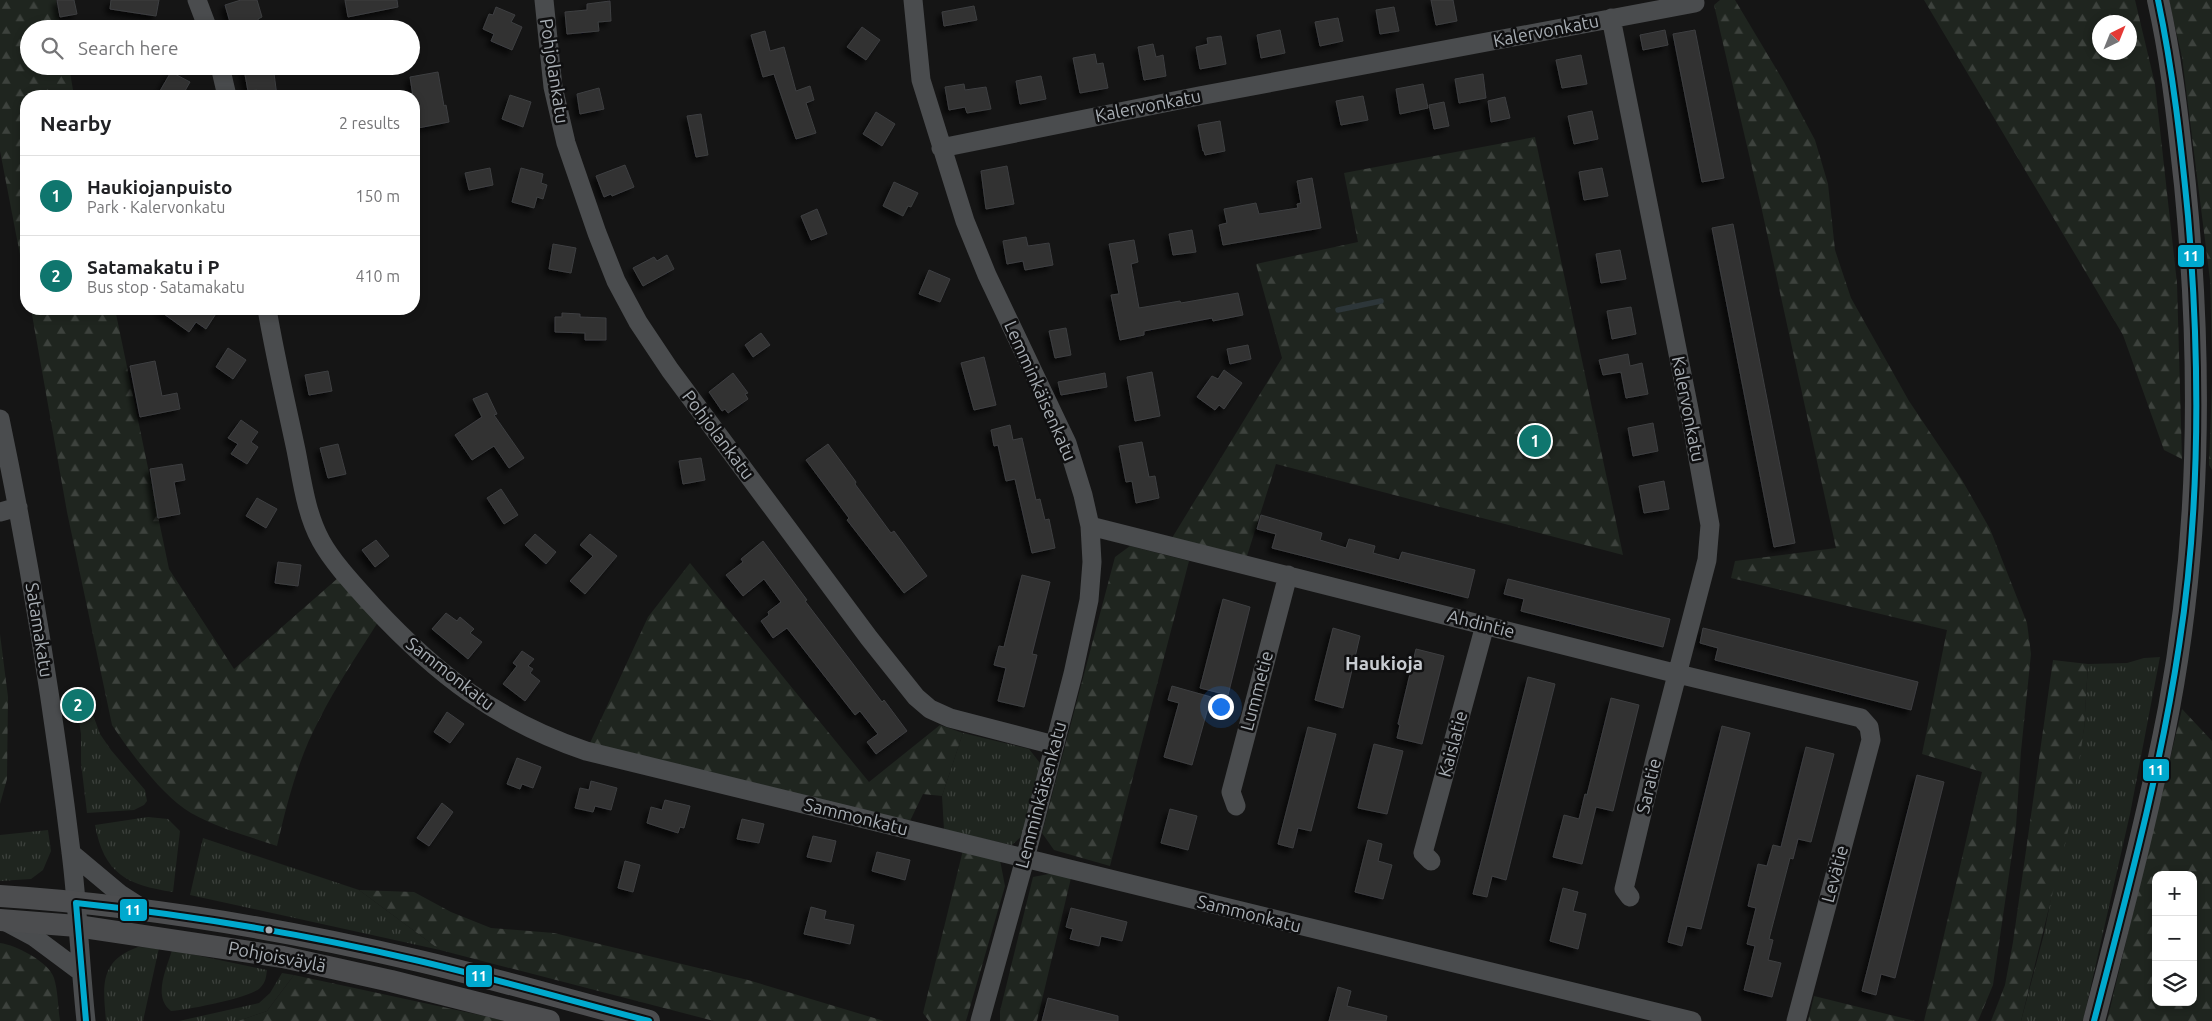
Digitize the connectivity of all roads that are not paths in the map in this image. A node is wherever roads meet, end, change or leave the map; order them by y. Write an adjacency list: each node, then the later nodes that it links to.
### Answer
1 (198, 0): 7 (street)
2 (544, 0): 20 (street, Pohjolankatu)
3 (913, 0): 10 (street, Lemminkäisenkatu)
4 (2158, 0): 38 (main road)
5 (1695, 3): 6 (street)
6 (1611, 18): 10 (street, Kalervonkatu); 18 (street, Kalervonkatu)
7 (205, 20)
8 (222, 75): 9 (street)
9 (226, 90)
10 (941, 148): 15 (street, Lemminkäisenkatu)
11 (268, 315): 23 (street, Sammonkatu)
12 (0, 419): 13 (street, Satamakatu)
13 (18, 507): 14 (street); 22 (street, Satamakatu)
14 (0, 512)
15 (1090, 526): 16 (street, Ahdintie); 20 (street, Lemminkäisenkatu)
16 (1288, 575): 17 (street, Ahdintie); 21 (street, Lummetie)
17 (1485, 625): 18 (street, Ahdintie); 24 (street, Kaislatie)
18 (1678, 674): 19 (street, Ahdintie); 26 (street, Saratie)
19 (1869, 727): 37 (street, Levätie)
20 (1054, 745): 23 (street, Lemminkäisenkatu)
21 (1236, 806)
22 (71, 853): 27 (street, Satamakatu); 28 (street)
23 (1025, 859): 35 (street, Lemminkäisenkatu); 36 (street, Sammonkatu)
24 (1431, 861)
25 (0, 896): 27 (main road, Pohjoisväylä)
26 (1630, 897)
27 (76, 903): 28 (main road, Pohjoisväylä); 30 (street, Satamakatu)
28 (149, 912): 34 (main road, Pohjoisväylä)
29 (1, 920): 30 (main road, Pohjoisväylä); 31 (street)
30 (77, 926): 31 (street, Satamakatu); 33 (main road, Pohjoisväylä)
31 (81, 972): 32 (street, Satamakatu)
32 (86, 1021)
33 (549, 1021)
34 (649, 1021)
35 (980, 1021)
36 (1692, 1021)
37 (1796, 1021)
38 (2094, 1021)

